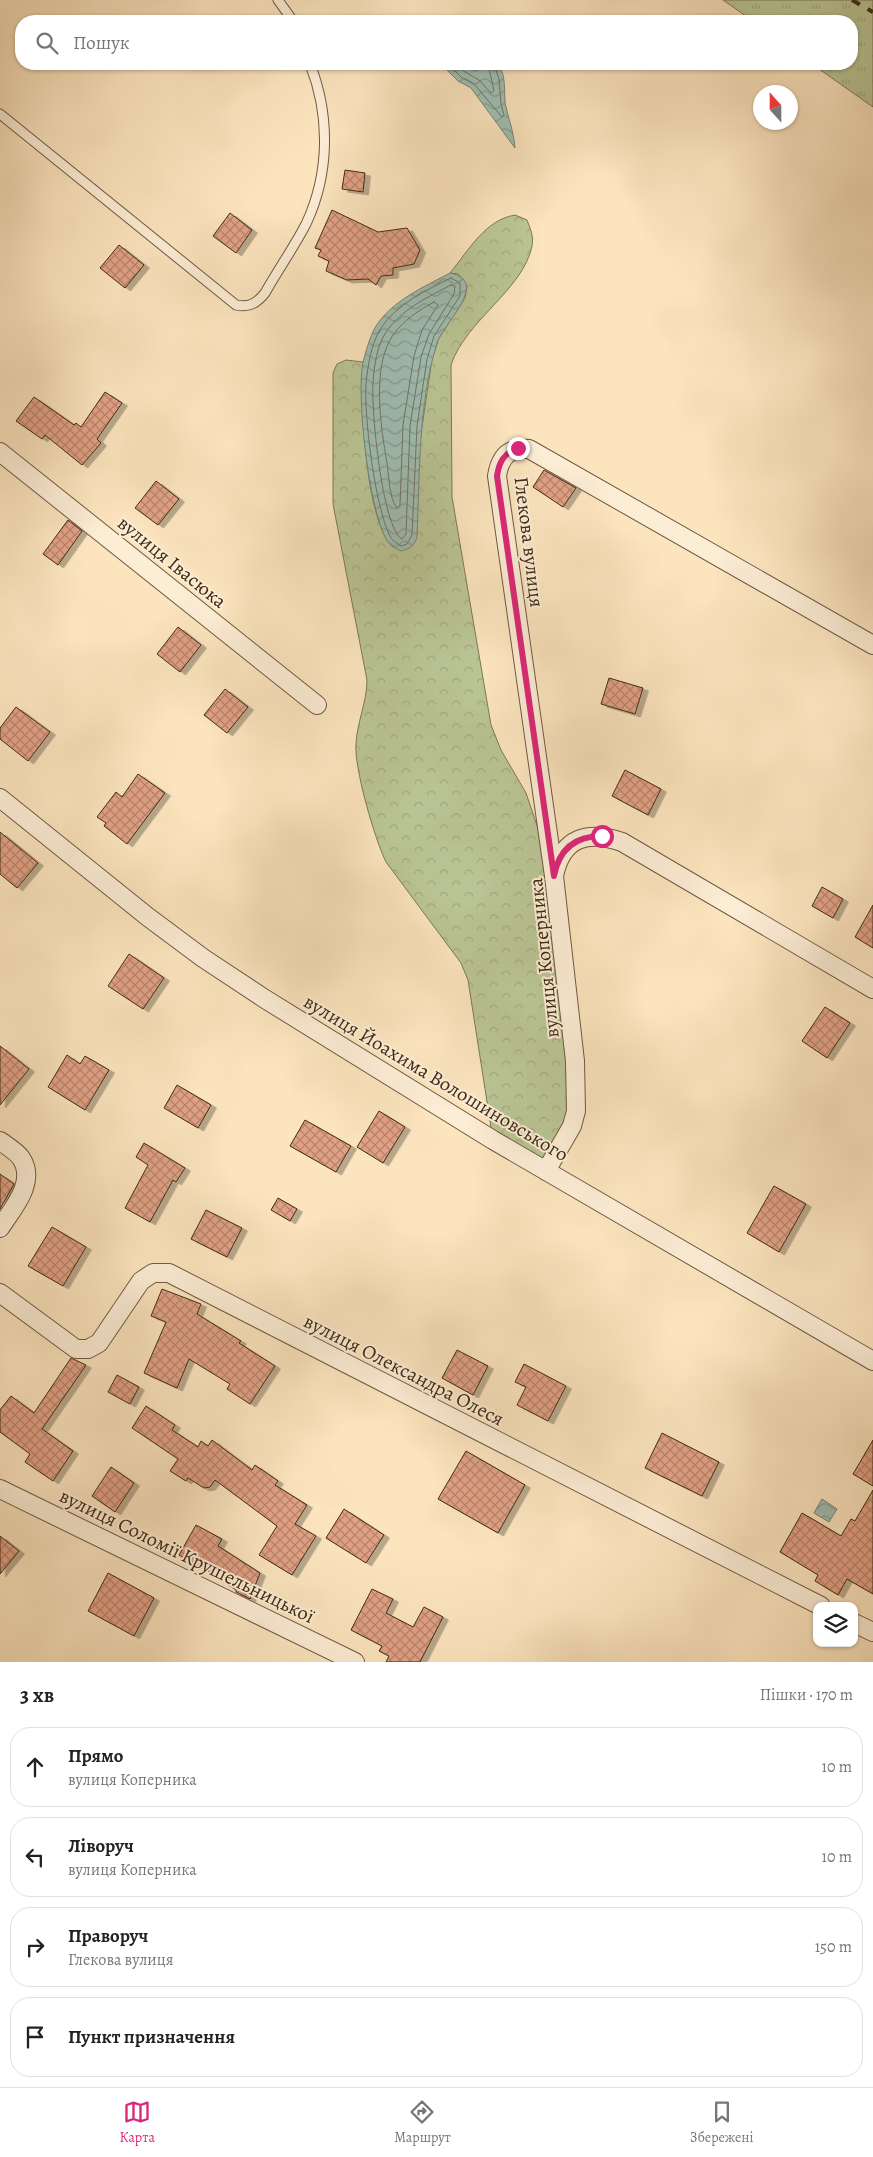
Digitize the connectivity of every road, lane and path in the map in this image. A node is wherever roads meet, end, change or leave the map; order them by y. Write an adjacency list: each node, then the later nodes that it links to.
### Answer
1 (278, 0): 2 (lane)
2 (289, 15)
3 (312, 70): 4 (lane)
4 (0, 114)
5 (0, 452): 7 (street, вулиця Івасюка)
6 (873, 645): 9 (street, Глекова вулиця)
7 (317, 705)
8 (0, 798): 12 (street, вулиця Йоахима Волошиновського)
9 (554, 876): 10 (street, вулиця Коперника); 12 (street, вулиця Коперника)
10 (873, 989)
11 (0, 1140): 13 (street)
12 (546, 1170): 15 (street, вулиця Йоахима Волошиновського)
13 (0, 1228)
14 (0, 1293): 17 (street, вулиця Олександра Олеся)
15 (873, 1361)
16 (0, 1489): 20 (street, вулиця Соломії Крушельницької)
17 (813, 1602)
18 (858, 1625): 19 (street)
19 (873, 1632)
20 (355, 1662)

